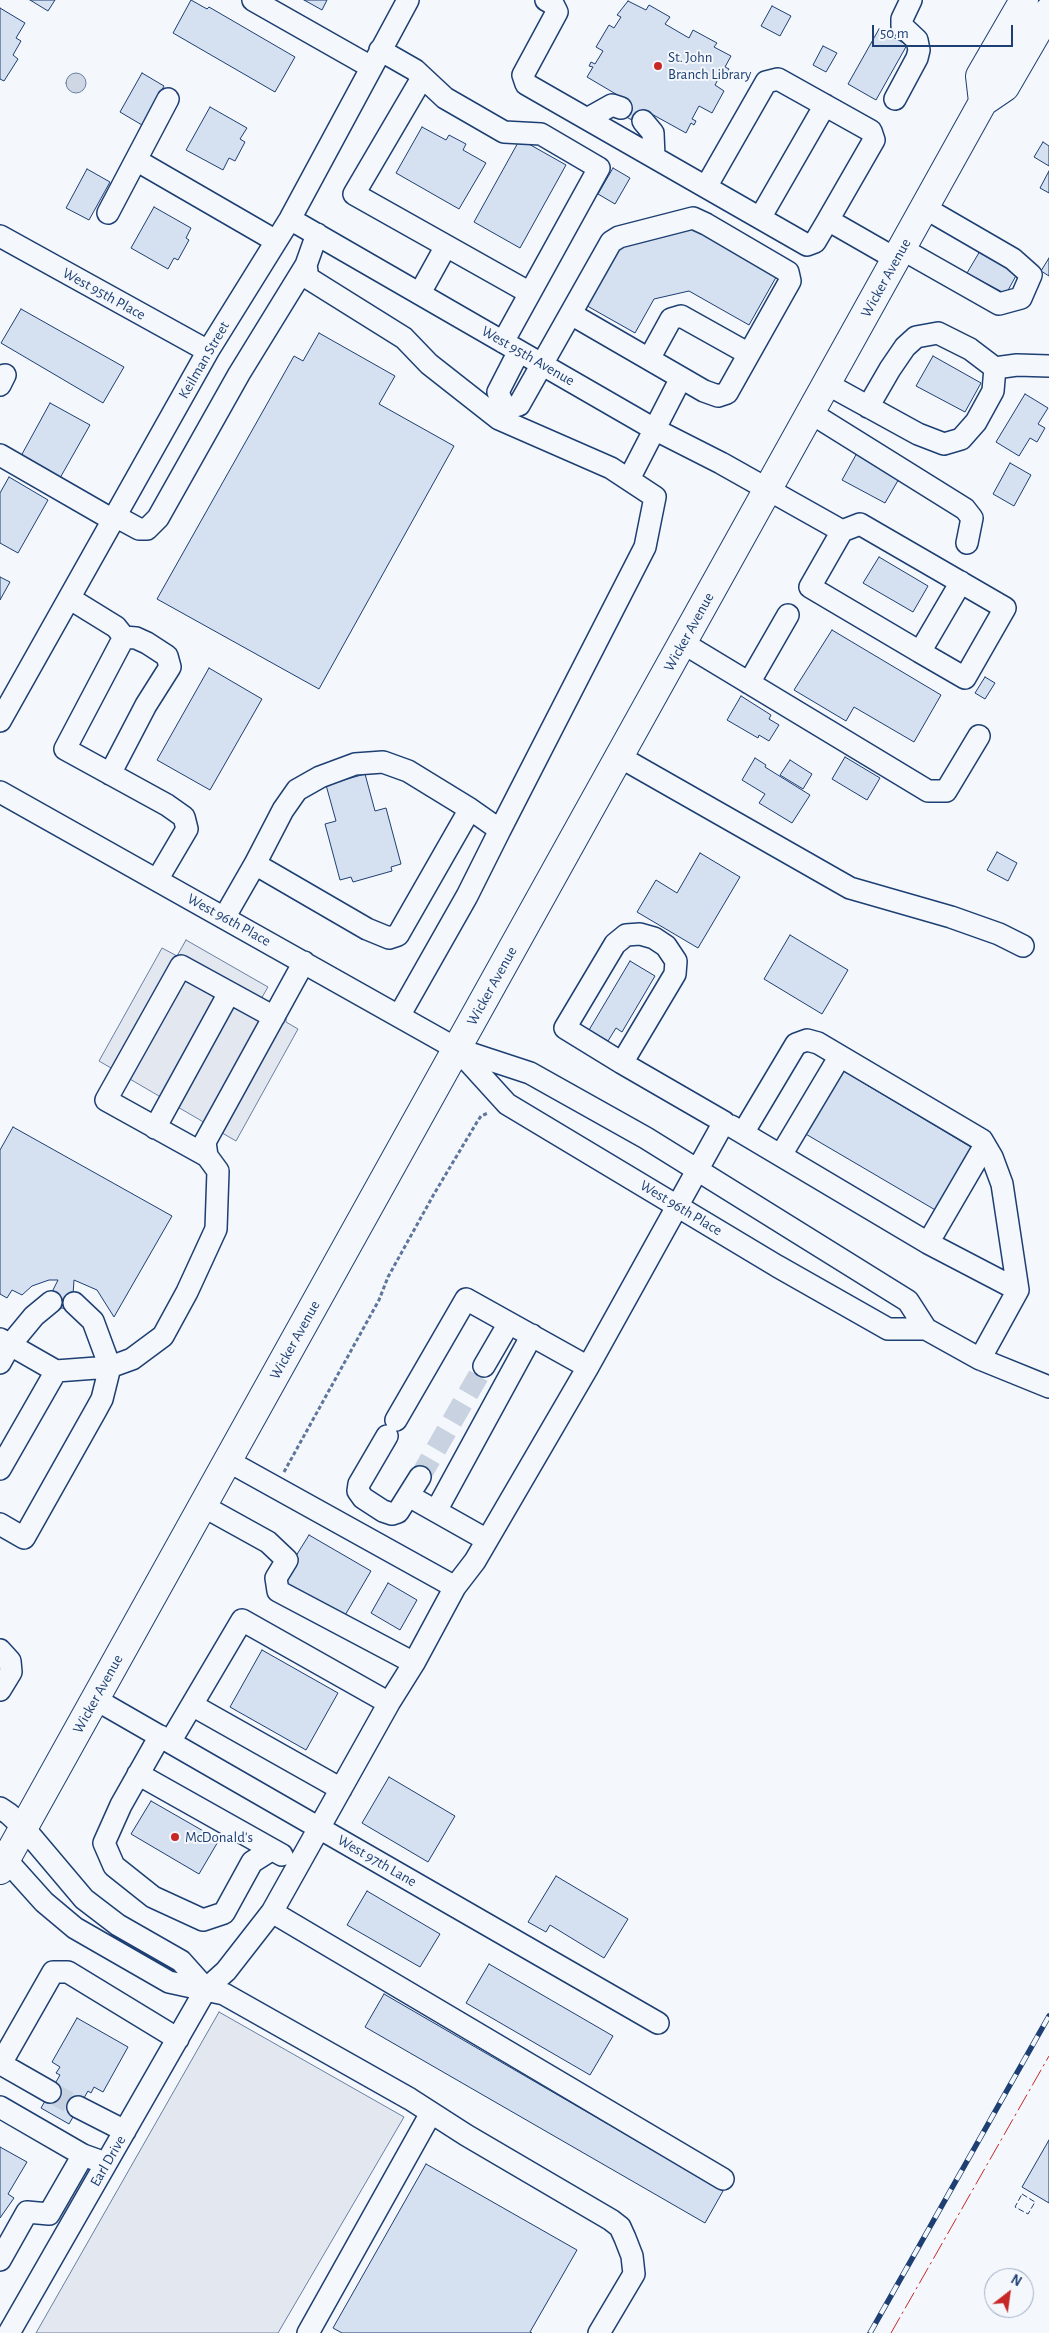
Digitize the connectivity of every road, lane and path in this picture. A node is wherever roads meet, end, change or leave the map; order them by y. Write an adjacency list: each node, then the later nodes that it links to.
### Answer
1 (253, 0): 7 (street)
2 (408, 0): 7 (street, Keilman Street)
3 (546, 0): 14 (street)
4 (912, 0): 10 (street)
5 (1015, 3): 11 (highway)
6 (1047, 21): 11 (highway, Wicker Avenue)
7 (375, 58): 8 (street); 22 (street, Keilman Street)
8 (422, 78): 27 (street); 31 (street)
9 (168, 99): 17 (street)
10 (895, 99)
11 (983, 102): 19 (highway, Wicker Avenue)
12 (825, 105): 18 (street); 21 (street); 23 (street)
13 (621, 108): 14 (street)
14 (587, 119): 16 (street)
15 (643, 121): 16 (street)
16 (654, 157): 18 (street)
17 (136, 160): 20 (street); 26 (street)
18 (706, 187): 21 (street)
19 (925, 208): 28 (highway, Wicker Avenue); 28 (street)
20 (108, 213)
21 (760, 218): 23 (street)
22 (290, 219): 24 (street, West 95th Avenue); 26 (street, Keilman Street)
23 (828, 220): 28 (street)
24 (317, 234): 29 (street); 30 (street, West 95th Avenue)
25 (0, 236): 34 (street, West 95th Place)
26 (276, 241): 34 (street, Keilman Street)
27 (446, 246): 30 (street); 31 (street)
28 (899, 254): 41 (highway, Wicker Avenue)
29 (306, 265): 44 (street); 49 (street)
30 (420, 293): 33 (street, West 95th Avenue)
31 (530, 293): 33 (street)
32 (571, 314): 35 (street); 36 (street); 37 (street)
33 (511, 346): 37 (street, West 95th Avenue); 44 (street)
34 (208, 351): 49 (street, Keilman Street)
35 (749, 354): 36 (street); 40 (street)
36 (649, 359): 40 (street)
37 (542, 364): 44 (street); 45 (street, West 95th Avenue)
38 (1049, 366): 39 (street)
39 (996, 368): 42 (street); 42 (street)
40 (681, 378): 45 (street)
41 (827, 384): 42 (street); 43 (highway, Wicker Avenue)
42 (868, 407)
43 (811, 413): 48 (highway, Wicker Avenue); 51 (street)
44 (502, 414): 47 (street)
45 (654, 429): 47 (street); 48 (street, West 95th Avenue)
46 (0, 455): 49 (street)
47 (629, 479): 65 (street)
48 (769, 489): 50 (street, West 95th Avenue); 56 (highway, Wicker Avenue)
49 (114, 518): 53 (street, Keilman Street)
50 (842, 531): 52 (street); 57 (street)
51 (967, 543)
52 (959, 586): 57 (street); 57 (street)
53 (69, 598): 55 (street); 59 (street, Keilman Street)
54 (788, 615): 58 (street)
55 (124, 638): 62 (street); 62 (street)
56 (683, 643): 58 (street); 61 (highway, Wicker Avenue)
57 (920, 652)
58 (749, 683): 60 (street)
59 (0, 721)
60 (979, 736)
61 (620, 756): 69 (street); 74 (highway, Wicker Avenue)
62 (110, 774): 67 (street)
63 (0, 792): 67 (street, West 96th Place)
64 (470, 809): 65 (street); 66 (street); 66 (street)
65 (500, 830): 72 (street)
66 (255, 864): 68 (street)
67 (157, 880): 68 (street, West 96th Place)
68 (224, 918): 70 (street, West 96th Place)
69 (1023, 946)
70 (304, 962): 72 (street, West 96th Place); 73 (street)
71 (229, 993): 73 (street); 79 (street); 79 (street)
72 (399, 1016): 74 (street, West 96th Place)
73 (274, 1017): 83 (street)
74 (457, 1049): 84 (street, West 96th Place); 85 (street, West 96th Place); 101 (highway, Wicker Avenue)
75 (840, 1056): 80 (street); 81 (street); 82 (street)
76 (622, 1063): 76 (street); 78 (street)
77 (488, 1113): 103 (path)
78 (724, 1122): 80 (street); 84 (street, Earl Drive)
79 (156, 1128): 83 (street)
80 (743, 1133): 82 (street)
81 (985, 1145): 86 (street); 87 (street)
82 (781, 1155): 86 (street)
83 (208, 1156): 97 (street)
84 (696, 1169): 85 (street, Earl Drive); 91 (street, West 96th Place)
85 (677, 1206): 91 (street, West 96th Place); 98 (street, Earl Drive)
86 (928, 1243): 87 (street)
87 (1018, 1290): 94 (street)
88 (50, 1302): 93 (street)
89 (74, 1303): 97 (street)
90 (509, 1323): 92 (street); 96 (street); 105 (street)
91 (926, 1329): 94 (street, West 96th Place)
92 (532, 1336): 98 (street); 105 (street)
93 (5, 1342): 95 (street); 99 (street)
94 (980, 1359): 100 (street, West 96th Place)
95 (0, 1363)
96 (484, 1366)
97 (110, 1367): 99 (street); 106 (street)
98 (588, 1367): 107 (street, Earl Drive)
99 (56, 1371): 102 (street)
100 (1049, 1387)
101 (228, 1461): 103 (street); 104 (highway, Wicker Avenue)
102 (0, 1469)
103 (276, 1488): 108 (street)
104 (203, 1506): 110 (street); 112 (highway, Wicker Avenue)
105 (436, 1511): 107 (street)
106 (0, 1524)
107 (487, 1540): 108 (street, Earl Drive)
108 (455, 1587): 110 (street, Earl Drive)
109 (0, 1650): 111 (street)
110 (414, 1663): 113 (street, Earl Drive)
111 (0, 1690)
112 (96, 1699): 115 (street, West 97th Lane); 119 (highway, Wicker Avenue)
113 (389, 1703): 114 (street); 117 (street, Earl Drive)
114 (192, 1705): 115 (street); 117 (street)
115 (165, 1739): 116 (street); 120 (street, West 97th Lane)
116 (138, 1774): 121 (street); 121 (street)
117 (341, 1789): 120 (street, Earl Drive)
118 (0, 1808): 119 (street)
119 (24, 1828): 122 (highway, Wicker Avenue); 125 (street)
120 (319, 1828): 123 (street, Earl Drive); 126 (street, West 97th Lane)
121 (271, 1850): 123 (street)
122 (2, 1861): 125 (street)
123 (299, 1863): 124 (street, Earl Drive)
124 (272, 1912): 125 (street, Earl Drive); 136 (street)
125 (206, 1989): 127 (street, Earl Drive); 132 (street)
126 (658, 2022)
127 (178, 2039): 128 (street); 133 (street, Earl Drive)
128 (0, 2064): 129 (street)
129 (50, 2092)
130 (0, 2106): 134 (street)
131 (78, 2108): 133 (street)
132 (431, 2113): 139 (street); 140 (street)
133 (125, 2132): 135 (street, Earl Drive)
134 (83, 2155): 135 (street); 137 (street)
135 (107, 2163): 138 (street, Earl Drive)
136 (723, 2179)
137 (0, 2260)
138 (9, 2333)
139 (308, 2333)
140 (599, 2333)

